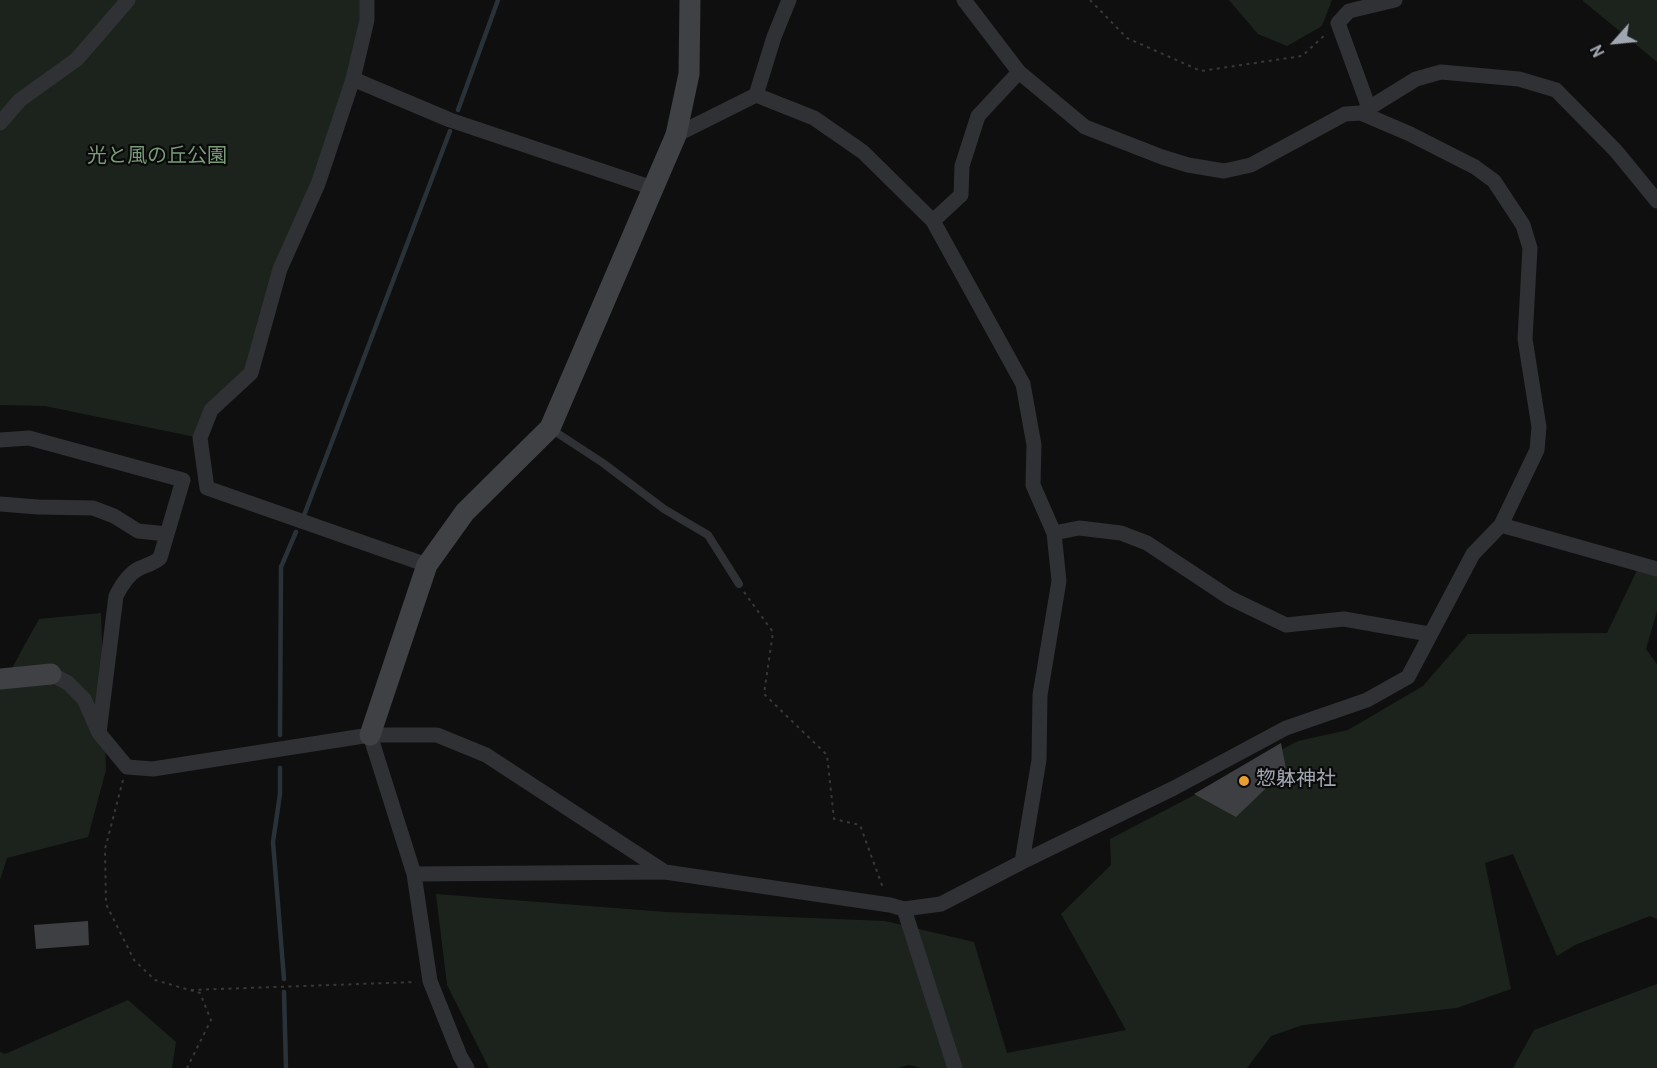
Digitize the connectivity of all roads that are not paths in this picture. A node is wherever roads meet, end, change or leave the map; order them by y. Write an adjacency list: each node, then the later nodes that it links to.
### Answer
1 (128, 0): 11 (street)
2 (367, 0): 8 (street)
3 (690, 0): 12 (street)
4 (789, 0): 9 (street)
5 (964, 0): 7 (street)
6 (1395, 0): 10 (street)
7 (1019, 72): 10 (street); 15 (street)
8 (353, 79): 13 (street); 22 (street)
9 (756, 95): 12 (street); 15 (street)
10 (1365, 110): 14 (street); 19 (street)
11 (0, 123)
12 (676, 135): 13 (street)
13 (653, 188): 16 (street)
14 (1657, 201)
15 (933, 221): 20 (street)
16 (550, 428): 22 (street); 24 (lane)
17 (0, 440): 21 (street)
18 (0, 504): 21 (street)
19 (1501, 525): 23 (street); 25 (street)
20 (1054, 533): 25 (street); 30 (street)
21 (167, 534): 28 (street)
22 (427, 566): 29 (street)
23 (1657, 569)
24 (739, 584)
25 (1429, 634): 30 (street)
26 (51, 674): 27 (street); 28 (street)
27 (0, 679)
28 (99, 733): 29 (street)
29 (370, 735): 31 (street); 32 (street)
30 (1022, 862): 33 (street)
31 (665, 872): 32 (street); 33 (street)
32 (414, 874): 34 (street)
33 (897, 907): 35 (street)
34 (466, 1068)
35 (955, 1068)

